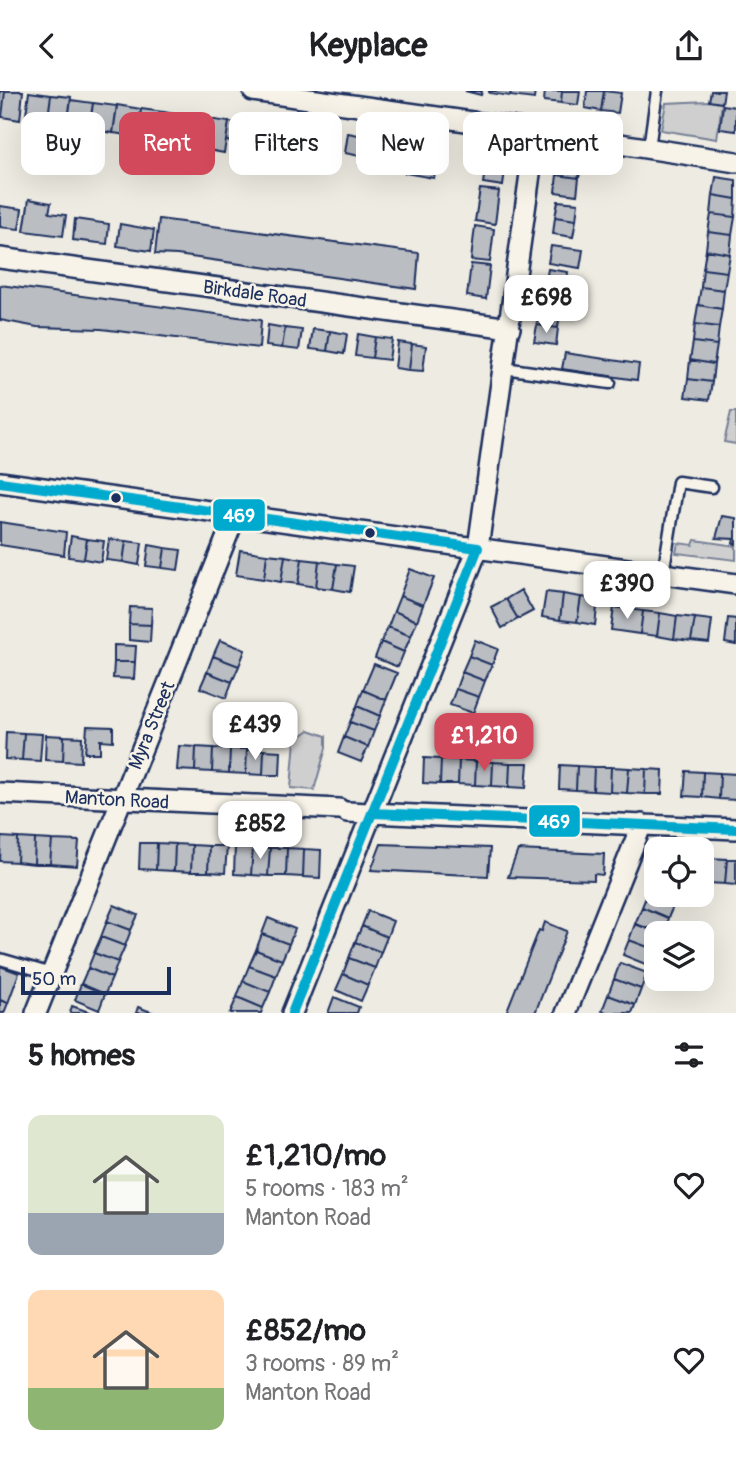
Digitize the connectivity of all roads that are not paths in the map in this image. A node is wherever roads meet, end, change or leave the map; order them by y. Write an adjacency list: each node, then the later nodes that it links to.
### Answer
1 (253, 91): 3 (street)
2 (657, 91): 5 (lane)
3 (463, 121)
4 (623, 144): 5 (street)
5 (649, 148): 6 (street)
6 (736, 162)
7 (530, 175): 9 (street)
8 (0, 258): 9 (street, Birkdale Road)
9 (510, 328): 10 (street)
10 (505, 368): 11 (lane); 15 (street)
11 (610, 383)
12 (0, 482): 14 (street)
13 (712, 487): 16 (lane)
14 (236, 515): 15 (street); 19 (street, Myra Street)
15 (478, 548): 16 (street); 20 (street)
16 (663, 574): 17 (street)
17 (736, 584)
18 (0, 793): 19 (street, Manton Road)
19 (121, 800): 20 (street, Manton Road); 24 (street, Myra Street)
20 (373, 813): 21 (street, Manton Road); 26 (street)
21 (642, 824): 22 (street, Manton Road); 27 (street)
22 (736, 829)
23 (0, 959): 24 (lane)
24 (52, 974): 25 (street, Myra Street)
25 (36, 1013)
26 (292, 1013)
27 (566, 1013)

